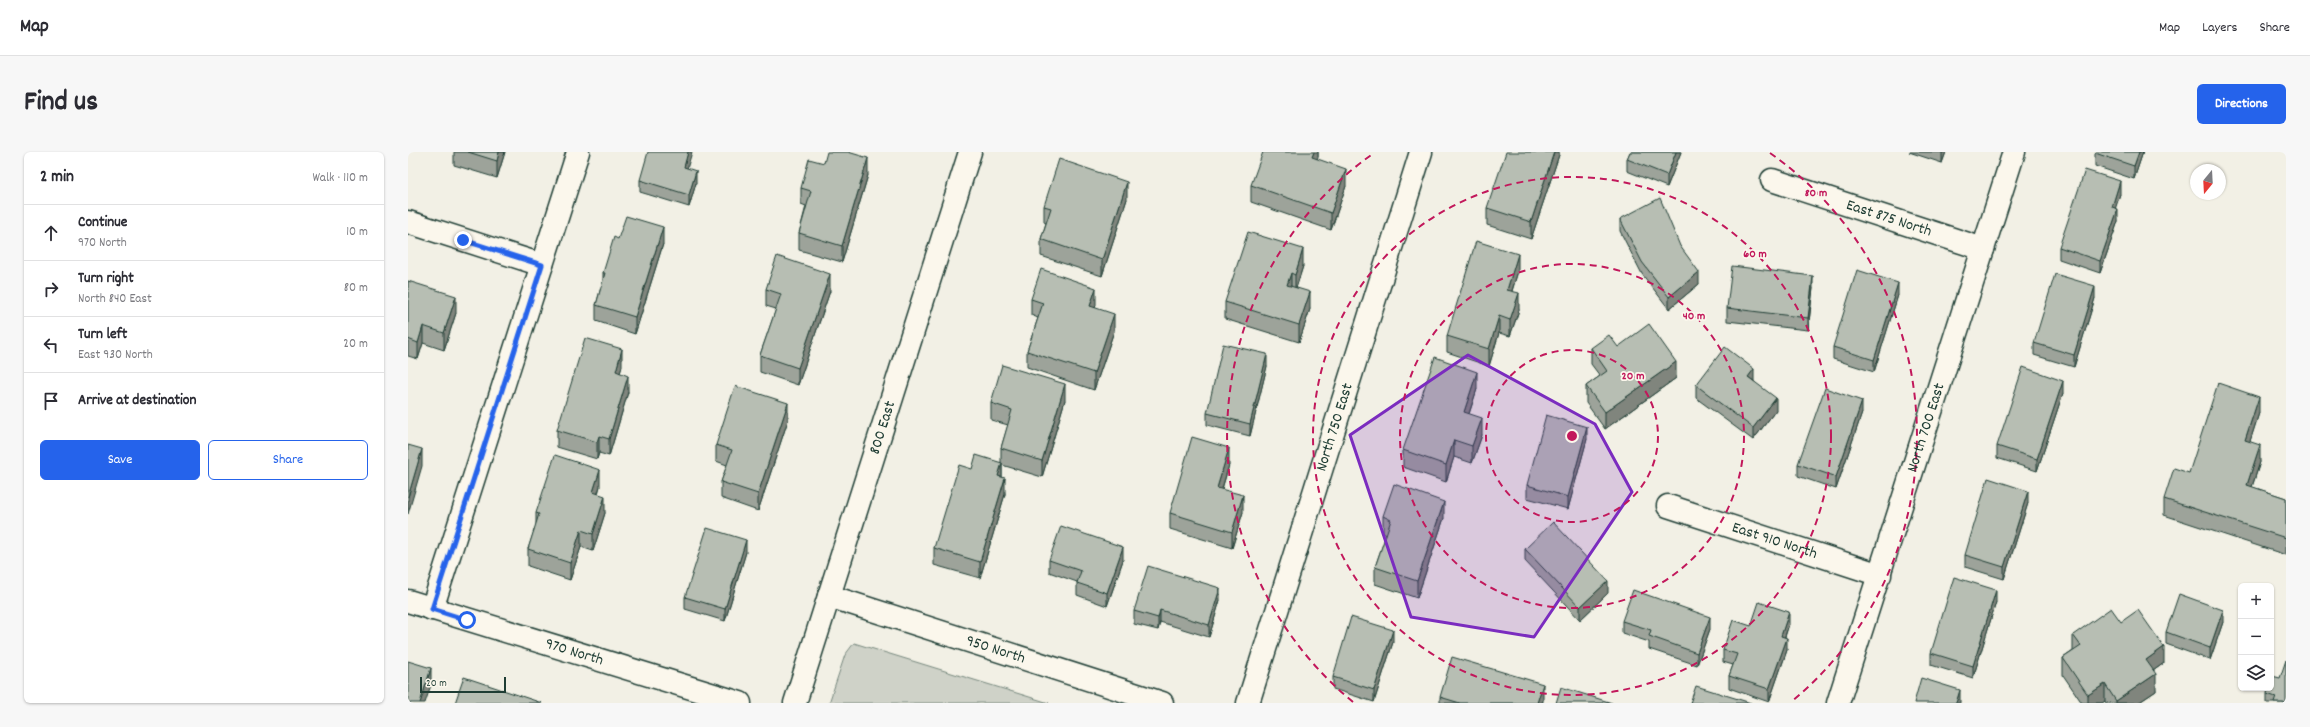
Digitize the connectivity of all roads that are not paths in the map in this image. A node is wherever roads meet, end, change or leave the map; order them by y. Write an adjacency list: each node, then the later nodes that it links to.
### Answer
1 (578, 152): 8 (street)
2 (970, 152): 11 (street, 800 East)
3 (1421, 152): 17 (street, North 750 East)
4 (2014, 152): 7 (street, North 700 East)
5 (1772, 180): 7 (street, East 875 North)
6 (408, 222): 8 (street)
7 (1983, 249): 10 (street, North 700 East)
8 (542, 265): 13 (street)
9 (1668, 506): 10 (street, East 910 North)
10 (1880, 575): 18 (street, North 700 East)
11 (829, 596): 15 (street, 800 East); 16 (street, 950 North)
12 (408, 601): 13 (street, 970 North)
13 (432, 609): 14 (street, 970 North)
14 (740, 703)
15 (795, 703)
16 (1162, 703)
17 (1248, 703)
18 (1838, 703)

